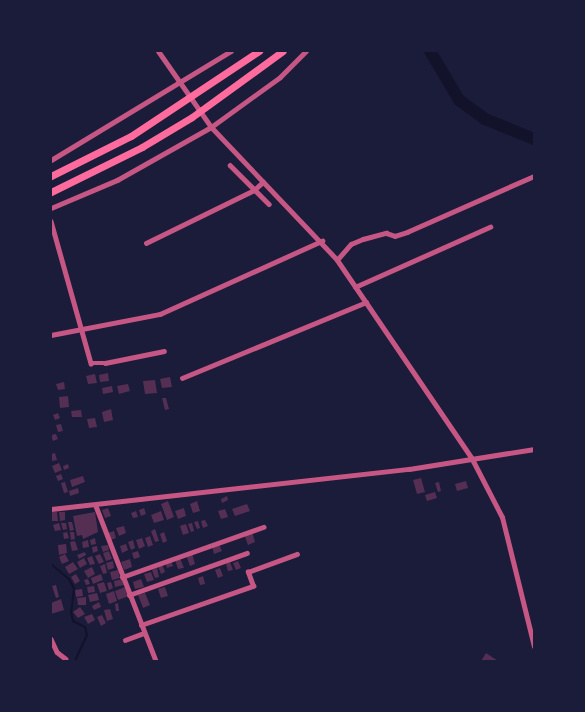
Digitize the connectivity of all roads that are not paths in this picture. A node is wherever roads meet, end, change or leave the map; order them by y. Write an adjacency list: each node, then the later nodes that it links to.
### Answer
1 (158, 51): 6 (street)
2 (231, 51): 6 (street)
3 (259, 51): 10 (highway)
4 (283, 51): 14 (highway)
5 (306, 51): 7 (street)
6 (180, 84): 7 (street); 8 (street)
7 (211, 126): 12 (street); 16 (street)
8 (51, 160)
9 (230, 165): 13 (street)
10 (51, 176)
11 (534, 176): 21 (street)
12 (263, 182): 13 (street); 19 (street)
13 (254, 190): 15 (street); 20 (street)
14 (51, 192)
15 (269, 204)
16 (51, 208)
17 (51, 221): 24 (street)
18 (490, 227): 22 (street)
19 (322, 241): 21 (street); 24 (street)
20 (146, 243)
21 (337, 260): 22 (street)
22 (355, 287): 23 (street)
23 (366, 302): 27 (street); 29 (street)
24 (80, 329): 25 (street); 26 (street)
25 (51, 335)
26 (164, 351)
27 (182, 378)
28 (534, 449): 29 (street)
29 (474, 458): 30 (street); 41 (street)
30 (96, 506): 31 (street); 35 (street)
31 (51, 509)
32 (263, 527): 35 (street)
33 (247, 552): 36 (street)
34 (298, 554): 37 (street)
35 (122, 577): 36 (street)
36 (129, 595): 37 (street)
37 (141, 625): 38 (street)
38 (144, 633): 40 (street); 43 (street)
39 (51, 639): 42 (street)
40 (125, 640)
41 (534, 646)
42 (66, 659)
43 (156, 661)

